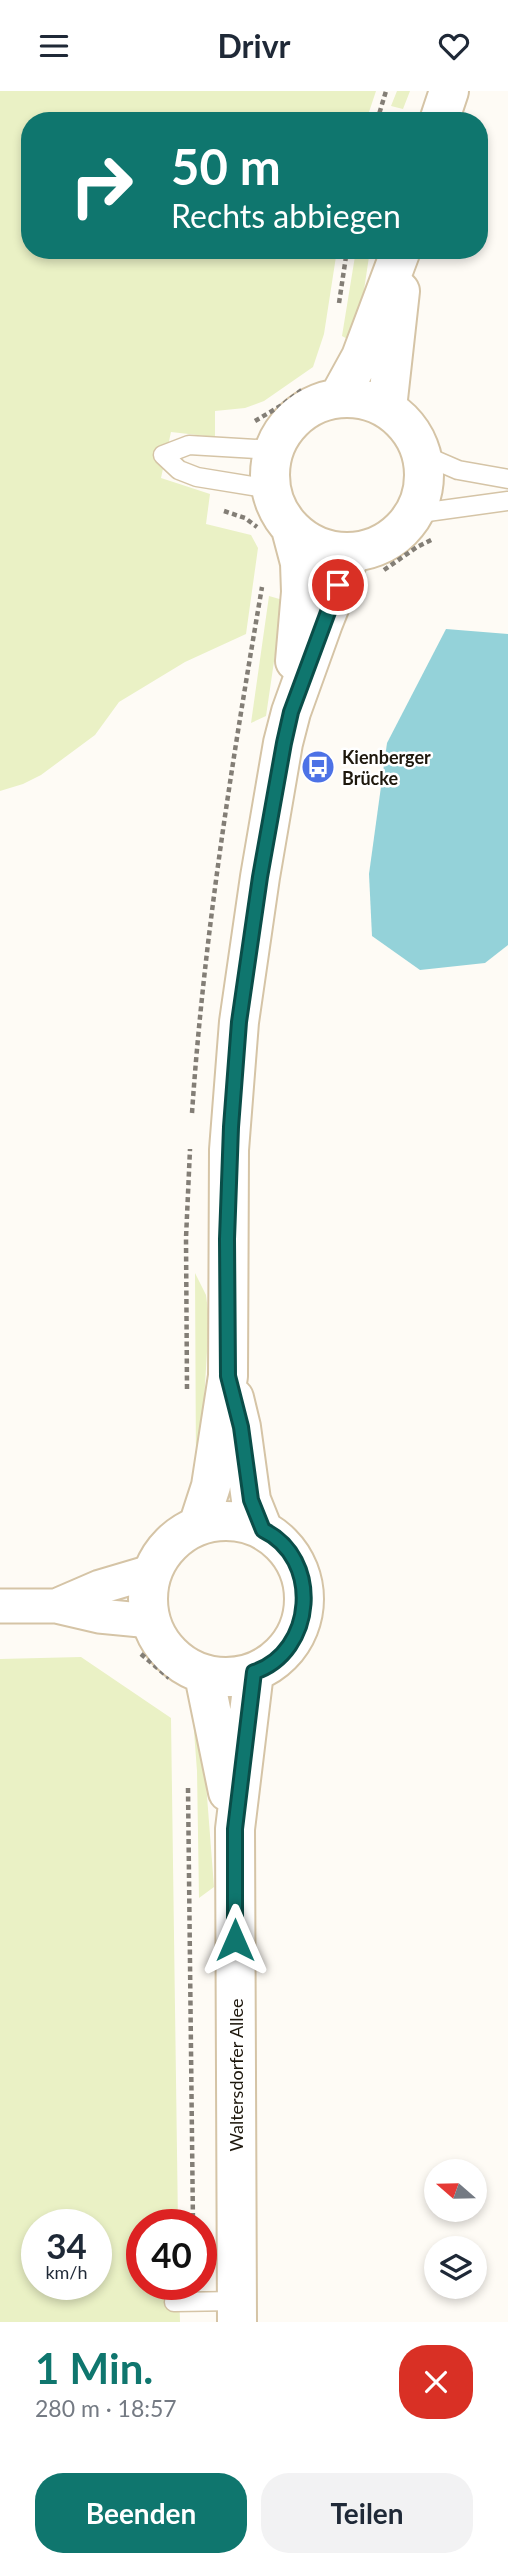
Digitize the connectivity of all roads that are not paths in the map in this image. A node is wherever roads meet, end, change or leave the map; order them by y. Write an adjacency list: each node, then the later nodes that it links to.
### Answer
1 (449, 91): 2 (street)
2 (442, 112)
3 (399, 259): 5 (street)
4 (402, 259): 6 (street)
5 (323, 391): 6 (street); 7 (street)
6 (387, 408): 8 (street)
7 (274, 450): 10 (street); 10 (lane)
8 (421, 454): 9 (lane); 12 (street)
9 (508, 479)
10 (270, 489): 13 (street)
11 (508, 501): 12 (lane)
12 (424, 526): 14 (street)
13 (291, 529): 14 (street); 15 (street)
14 (365, 564): 15 (street)
15 (291, 712): 16 (street)
16 (228, 1376): 17 (street); 18 (street)
17 (198, 1526): 18 (street); 19 (street)
18 (263, 1530): 23 (street)
19 (154, 1571): 21 (street); 22 (street)
20 (0, 1606): 21 (street)
21 (56, 1606): 22 (street)
22 (145, 1637): 24 (street)
23 (254, 1672): 24 (street); 25 (street, Waltersdorfer Allee)
24 (188, 1678): 25 (street, Waltersdorfer Allee)
25 (235, 1829): 27 (street, Waltersdorfer Allee)
26 (174, 2302): 27 (lane)
27 (237, 2311)

